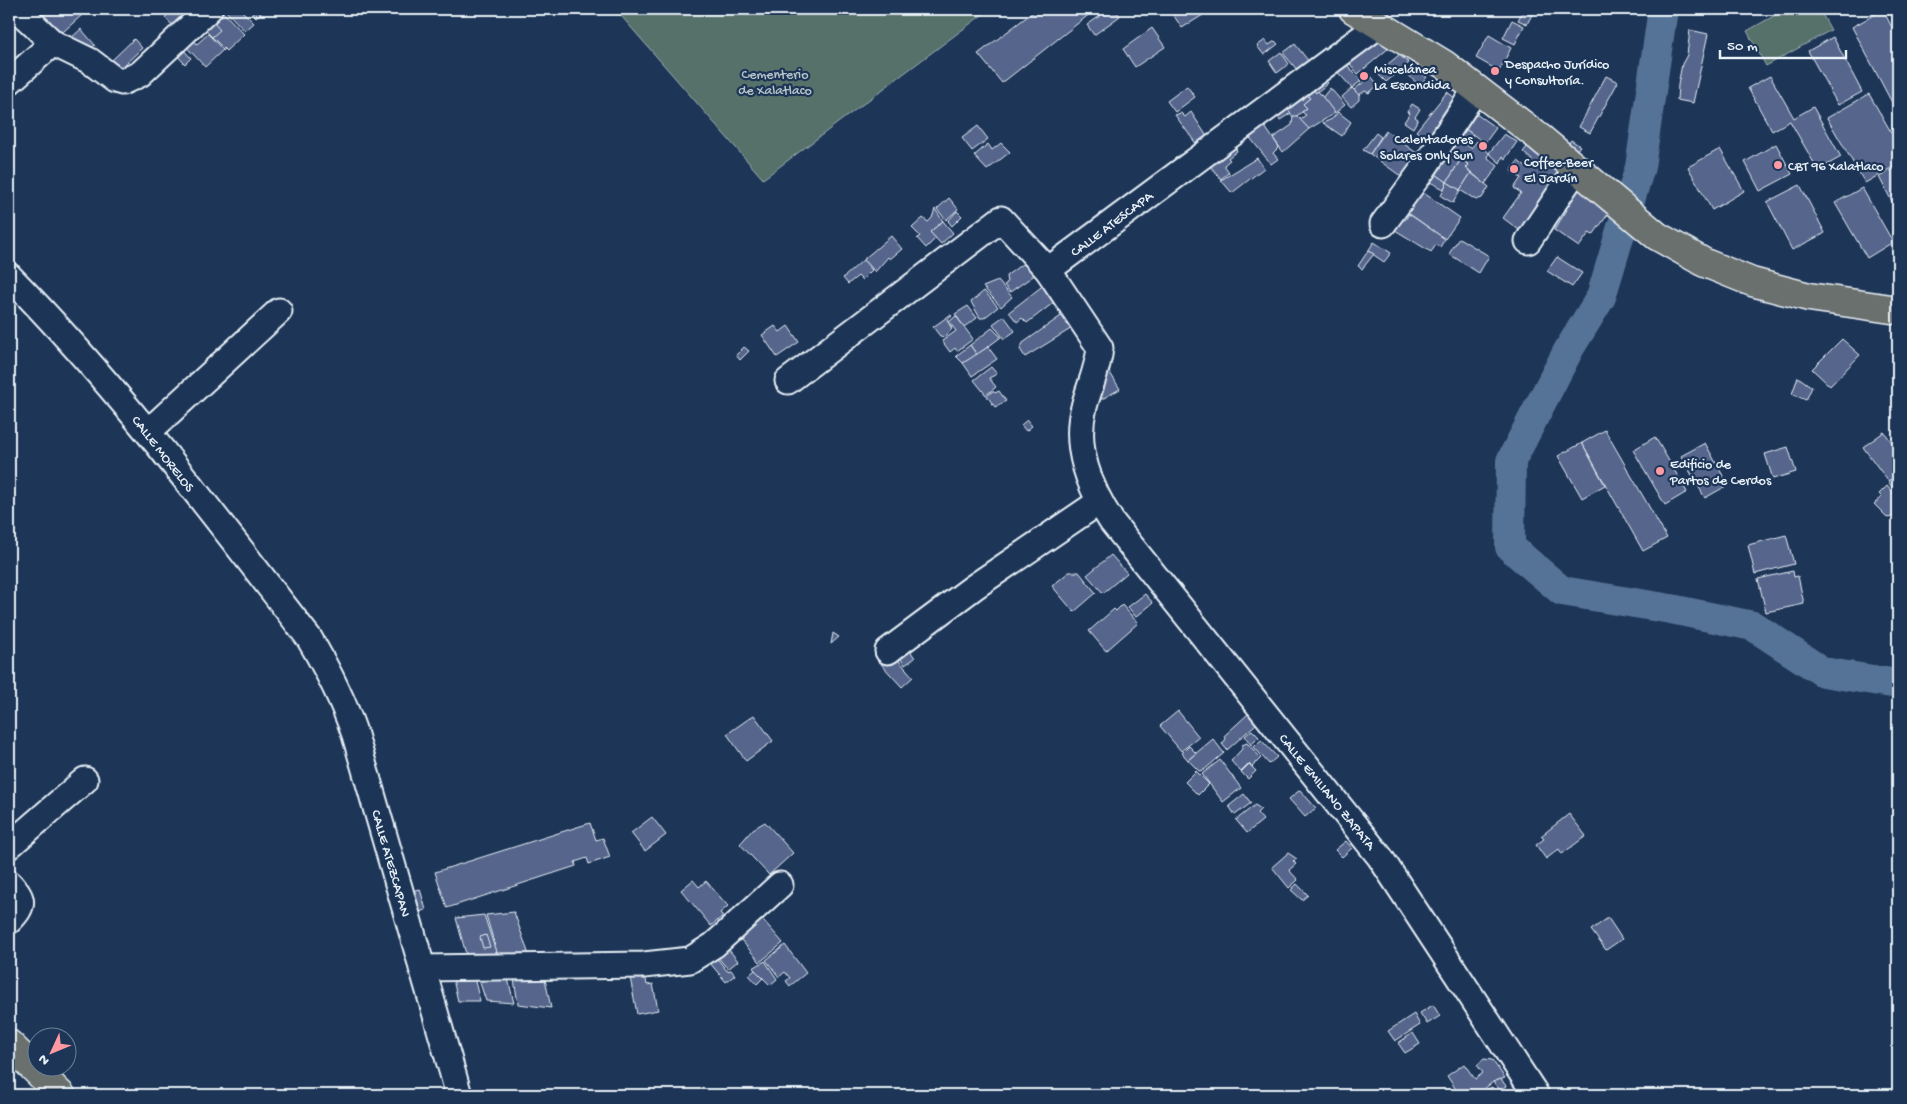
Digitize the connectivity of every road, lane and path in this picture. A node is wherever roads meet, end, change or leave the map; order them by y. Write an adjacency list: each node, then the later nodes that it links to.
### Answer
1 (17, 9): 5 (street)
2 (209, 9): 5 (street)
3 (1353, 9): 4 (main road)
4 (1379, 25): 7 (main road); 11 (street, CALLE ATESCAPA)
5 (53, 43): 6 (street)
6 (9, 82)
7 (1476, 89): 8 (main road); 9 (street)
8 (1577, 168): 10 (street); 13 (main road)
9 (1383, 224)
10 (1528, 241)
11 (1048, 270): 15 (street); 17 (street)
12 (9, 276): 16 (street, CALLE MORELOS)
13 (1898, 310)
14 (279, 311): 16 (street)
15 (788, 381)
16 (148, 432): 18 (street, CALLE MORELOS)
17 (1099, 502): 19 (street); 29 (street, CALLE EMILIANO ZAPATA)
18 (309, 638): 25 (street, CALLE ATEZCAPAN)
19 (888, 651)
20 (85, 780): 21 (street)
21 (9, 846)
22 (9, 883): 24 (street)
23 (780, 885): 25 (street)
24 (9, 921)
25 (422, 968): 28 (street, CALLE ATEZCAPAN)
26 (9, 1044): 27 (main road)
27 (61, 1095)
28 (458, 1095)
29 (1536, 1095)

